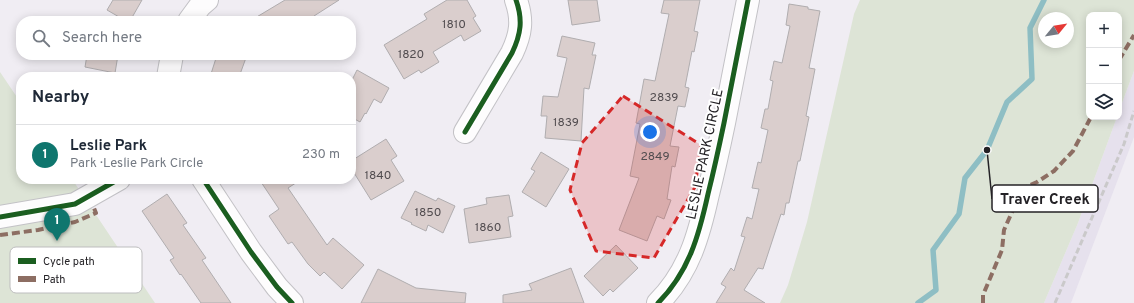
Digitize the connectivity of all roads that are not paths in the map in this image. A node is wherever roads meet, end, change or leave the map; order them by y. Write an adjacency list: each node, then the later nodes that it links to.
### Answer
1 (207, 0): 4 (street)
2 (516, 0): 7 (street)
3 (748, 0): 12 (street, LESLIE PARK CIRCLE)
4 (192, 16)
5 (171, 60): 6 (street)
6 (169, 72)
7 (465, 132)
8 (109, 184): 10 (street)
9 (206, 184): 11 (street)
10 (0, 217)
11 (292, 303)
12 (658, 303)

